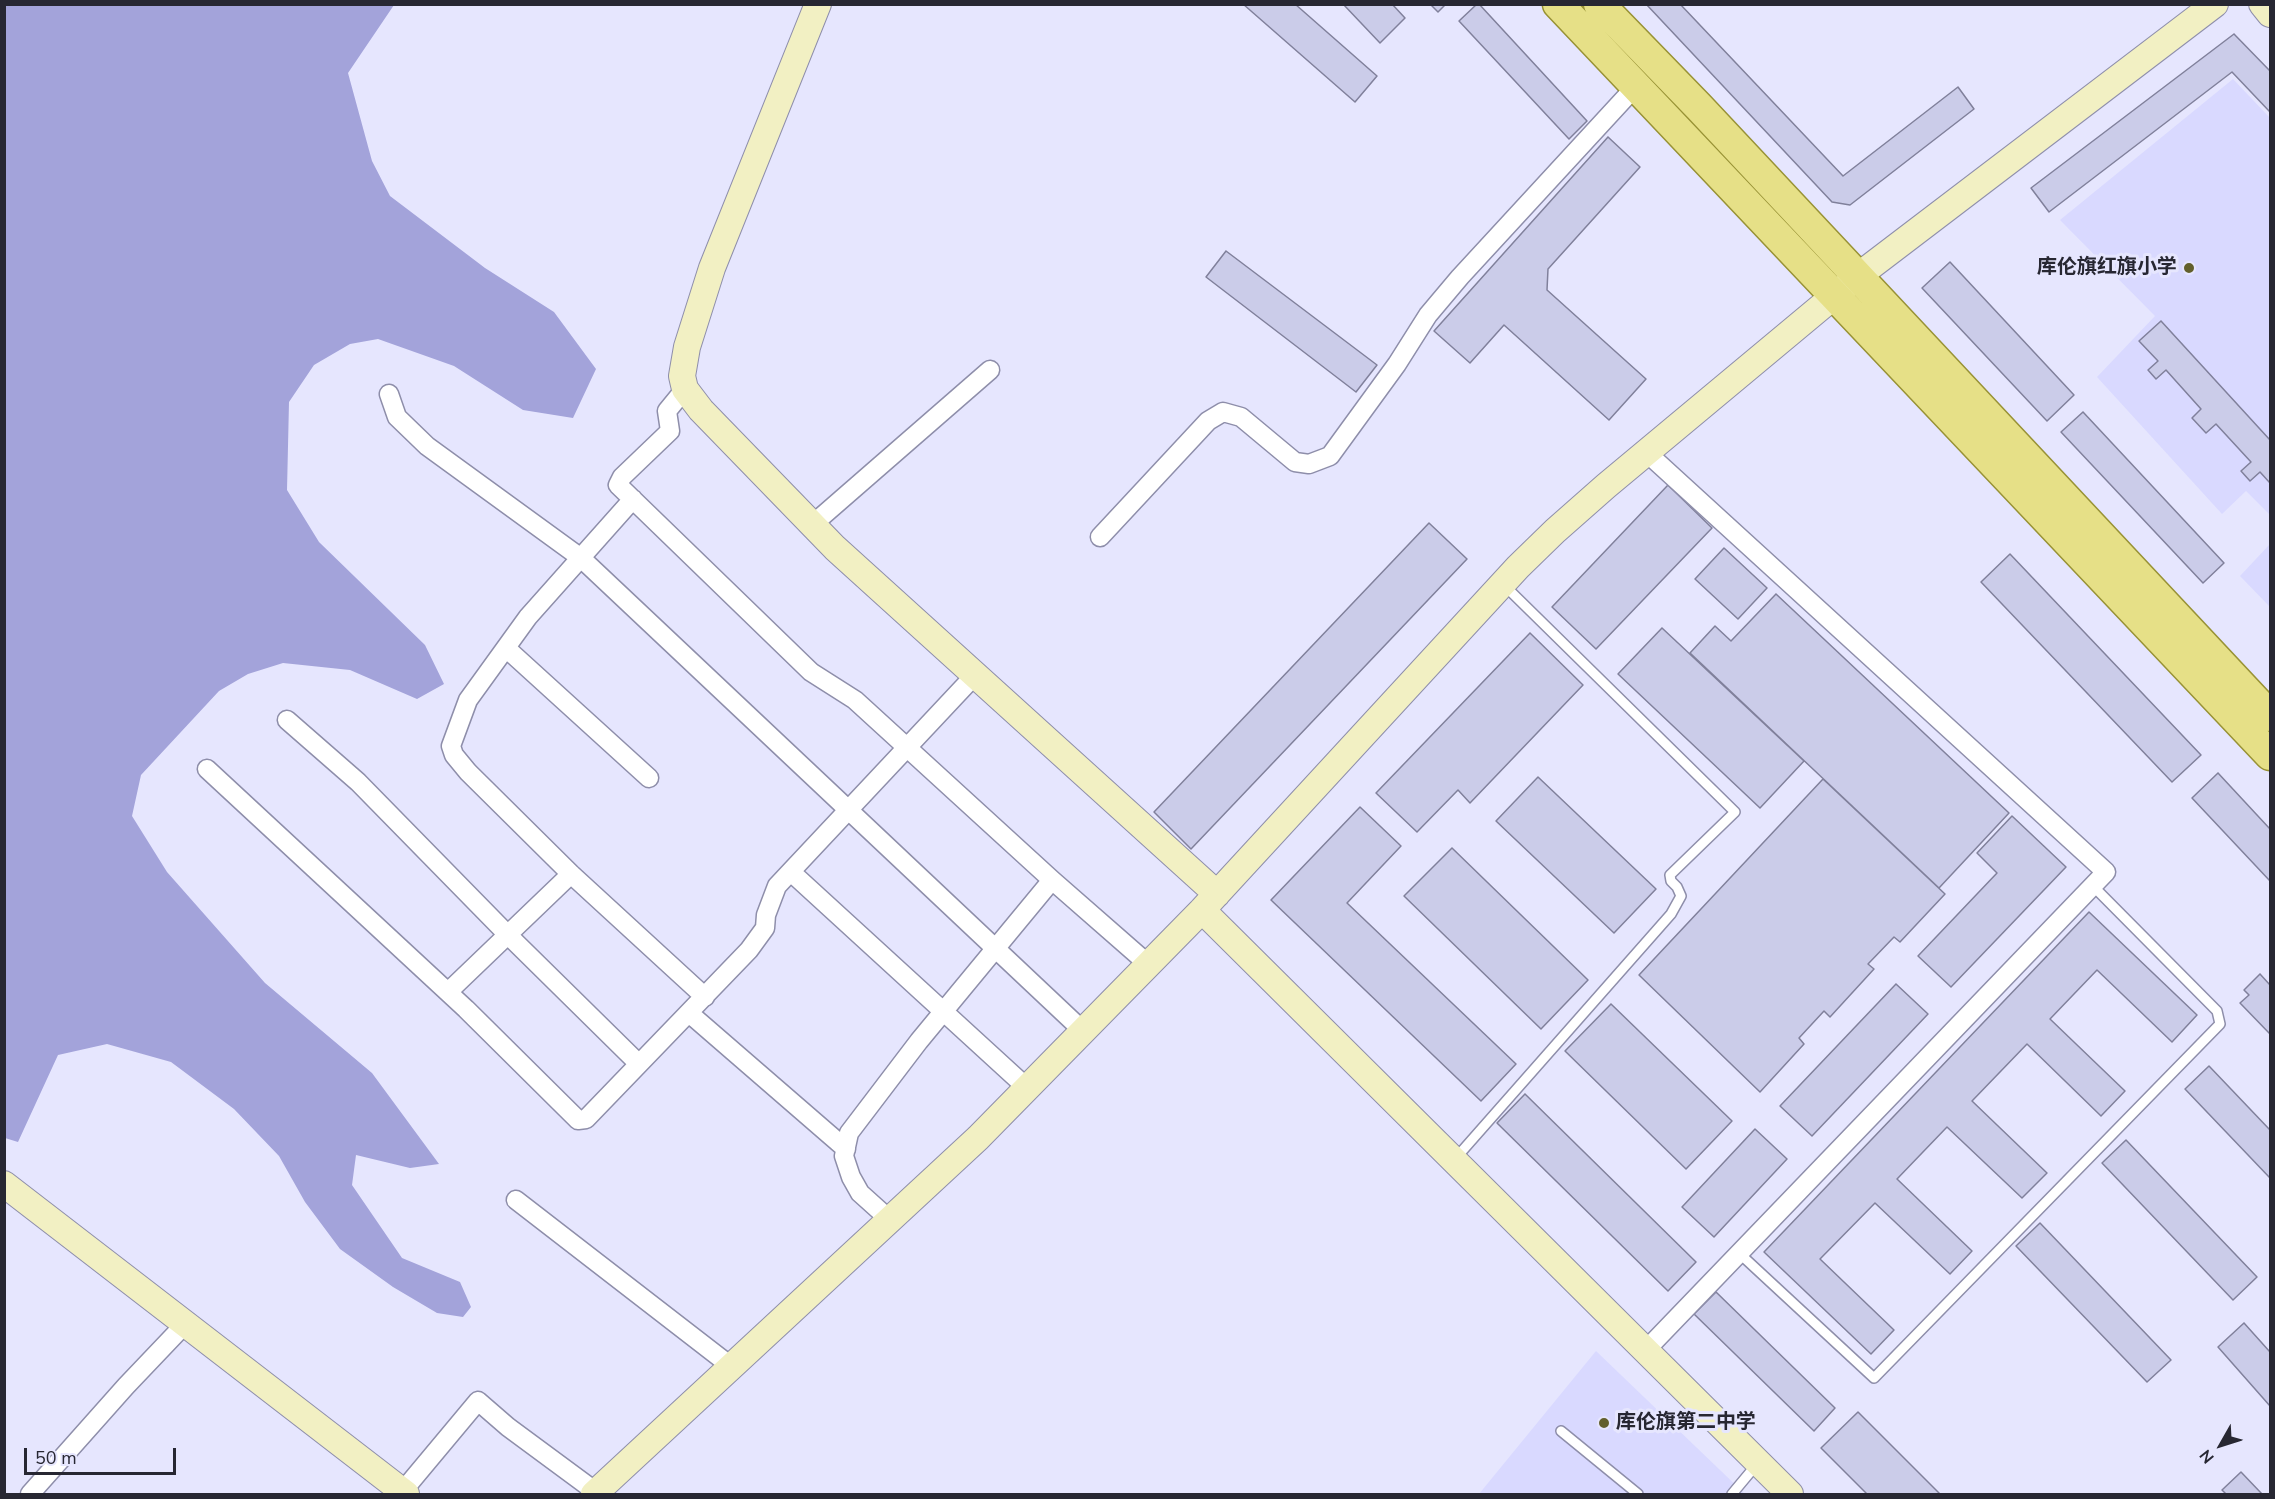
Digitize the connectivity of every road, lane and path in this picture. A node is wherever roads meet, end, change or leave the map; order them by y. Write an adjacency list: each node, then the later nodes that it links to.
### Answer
1 (818, 4): 11 (street)
2 (1558, 4): 7 (main road)
3 (1599, 4): 8 (main road)
4 (2262, 4): 6 (street)
5 (2201, 11): 8 (street)
6 (2271, 14)
7 (1636, 86): 9 (main road); 16 (street)
8 (1858, 276): 9 (street); 21 (main road)
9 (1835, 295): 13 (street); 24 (main road)
10 (990, 370): 15 (street)
11 (686, 389): 14 (street); 15 (street)
12 (389, 394): 17 (street)
13 (1646, 452): 18 (street); 31 (street)
14 (633, 500): 17 (street); 23 (street)
15 (812, 525): 20 (street)
16 (1100, 537)
17 (581, 558): 19 (street); 27 (street)
18 (1503, 584): 32 (street); 44 (lane)
19 (506, 648): 26 (street); 29 (street)
20 (975, 675): 23 (street); 32 (street)
21 (2271, 716)
22 (287, 720): 33 (street)
23 (908, 748): 27 (street); 30 (street)
24 (2271, 755)
25 (207, 769): 36 (street)
26 (649, 778)
27 (849, 810): 28 (street); 34 (street)
28 (791, 872): 37 (street); 38 (street)
29 (571, 874): 33 (street); 37 (street)
30 (1052, 880): 34 (street); 35 (street)
31 (2093, 886): 48 (street); 48 (lane)
32 (1210, 902): 35 (street); 44 (street)
33 (507, 935): 36 (street); 41 (street)
34 (995, 948): 38 (street); 40 (street)
35 (1148, 964): 40 (street)
36 (448, 992): 41 (street)
37 (705, 997): 39 (street)
38 (942, 1012): 42 (street); 43 (street)
39 (689, 1013): 41 (street); 43 (street)
40 (1082, 1030): 42 (street)
41 (639, 1064)
42 (1026, 1087): 47 (street)
43 (846, 1149): 47 (street)
44 (1453, 1160): 50 (street)
45 (4, 1184): 49 (street)
46 (516, 1200): 51 (street)
47 (890, 1220): 51 (street)
48 (1739, 1253): 50 (street)
49 (186, 1323): 54 (street); 56 (street)
50 (1645, 1351): 53 (street)
51 (732, 1367): 55 (street)
52 (1561, 1431): 57 (lane)
53 (1758, 1463): 58 (lane); 59 (street)
54 (404, 1493): 55 (street)
55 (595, 1493)
56 (30, 1494)
57 (1638, 1494)
58 (1732, 1494)
59 (1790, 1494)

